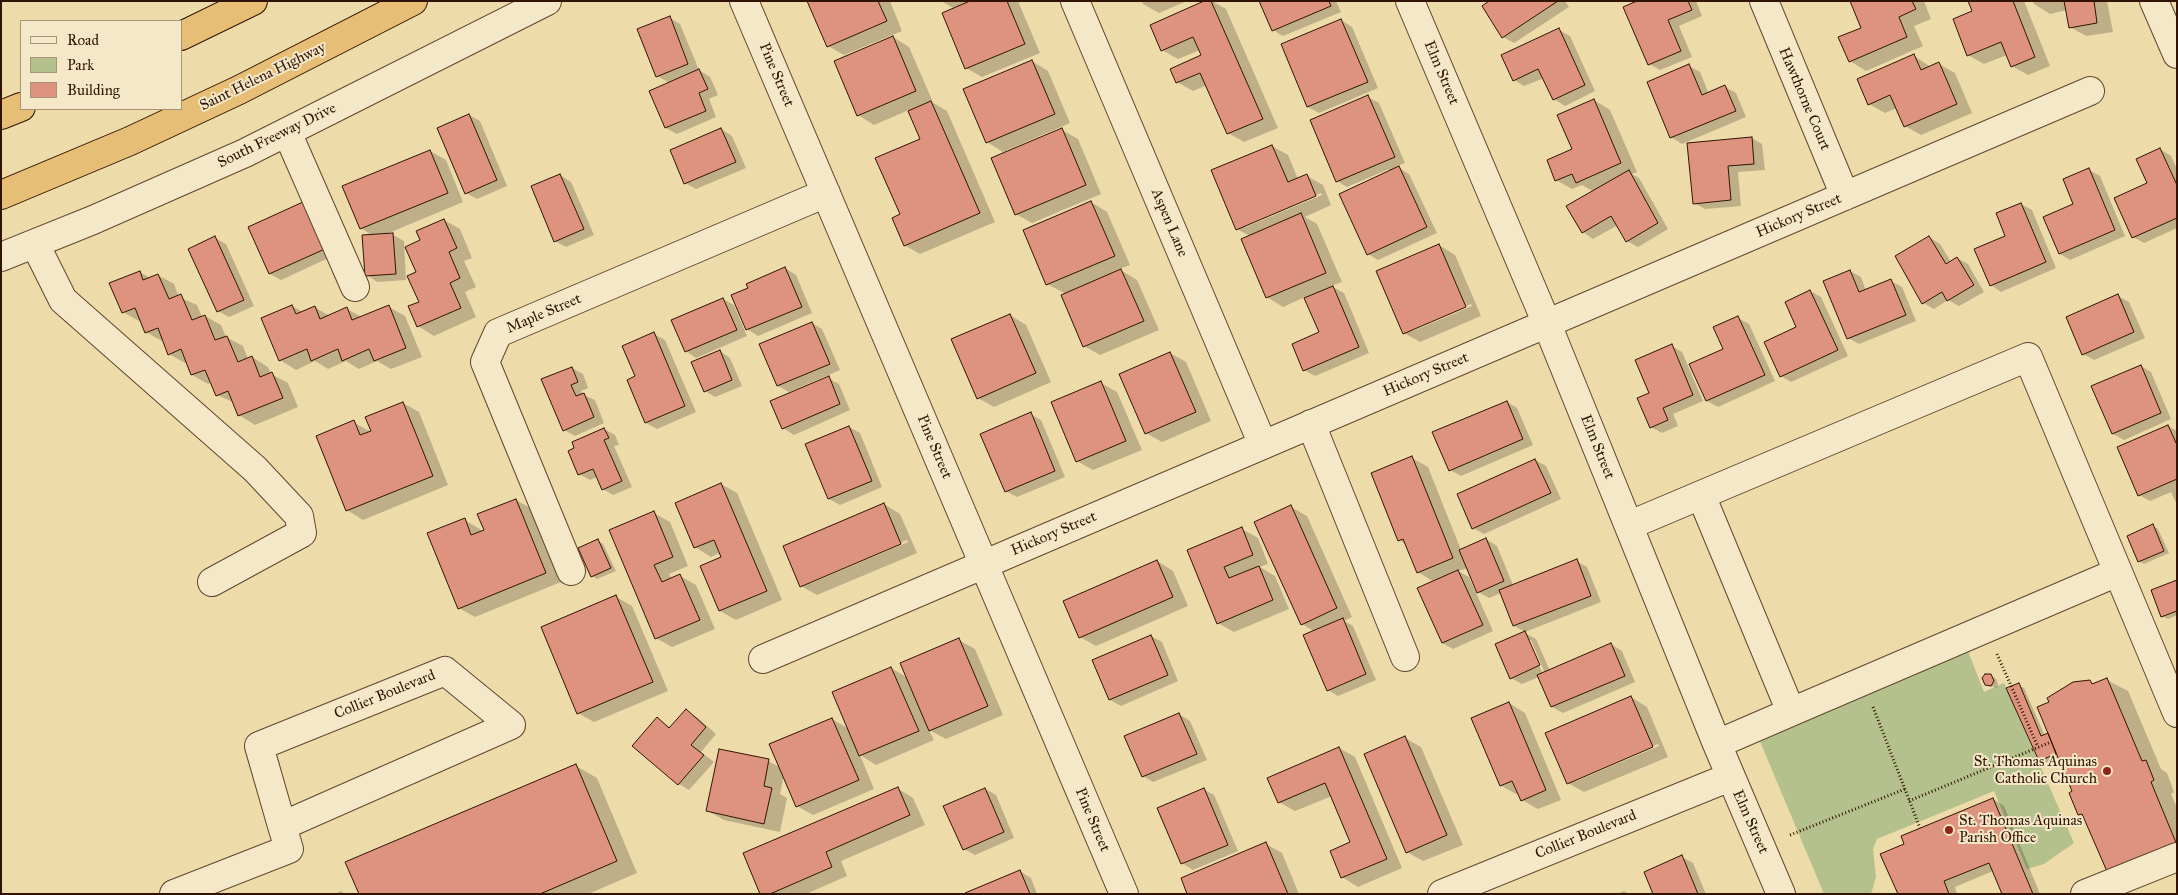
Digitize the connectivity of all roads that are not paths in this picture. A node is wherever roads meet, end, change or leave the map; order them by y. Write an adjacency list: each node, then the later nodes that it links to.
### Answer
1 (253, 1): 9 (highway)
2 (413, 1): 16 (highway, Saint Helena Highway)
3 (547, 1): 14 (street, South Freeway Drive)
4 (744, 1): 15 (street, Pine Street)
5 (1075, 1): 23 (street, Aspen Lane)
6 (1410, 1): 21 (street, Elm Street)
7 (1764, 1): 17 (street, Hawthorne Court)
8 (2154, 1): 10 (street)
9 (182, 36)
10 (2177, 54)
11 (2090, 91): 17 (street, Hickory Street)
12 (20, 107): 13 (highway)
13 (1, 115)
14 (287, 132): 18 (street, South Freeway Drive); 20 (street)
15 (826, 193): 26 (street, Pine Street); 27 (street, Maple Street)
16 (1, 195)
17 (1845, 196): 21 (street, Hickory Street)
18 (35, 244): 19 (street, South Freeway Drive); 29 (street)
19 (1, 257)
20 (355, 287)
21 (1547, 324): 22 (street, Hickory Street); 25 (street, Elm Street)
22 (1311, 424): 23 (street, Hickory Street); 30 (street)
23 (1264, 445): 26 (street, Hickory Street)
24 (1700, 495): 25 (street); 28 (street); 32 (street)
25 (1630, 526): 34 (street, Elm Street)
26 (984, 564): 31 (street, Hickory Street); 39 (street, Pine Street)
27 (570, 571)
28 (2118, 572): 32 (street); 33 (street)
29 (212, 582)
30 (1405, 657)
31 (763, 659)
32 (1791, 712): 34 (street)
33 (2177, 713)
34 (1716, 744): 35 (street, Elm Street)
35 (1730, 777): 40 (street, Collier Boulevard); 41 (street, Elm Street)
36 (282, 826): 36 (street, Collier Boulevard); 38 (street, Collier Boulevard)
37 (2177, 857): 42 (street)
38 (174, 894)
39 (1124, 894)
40 (1442, 894)
41 (1781, 894)
42 (2085, 894)

